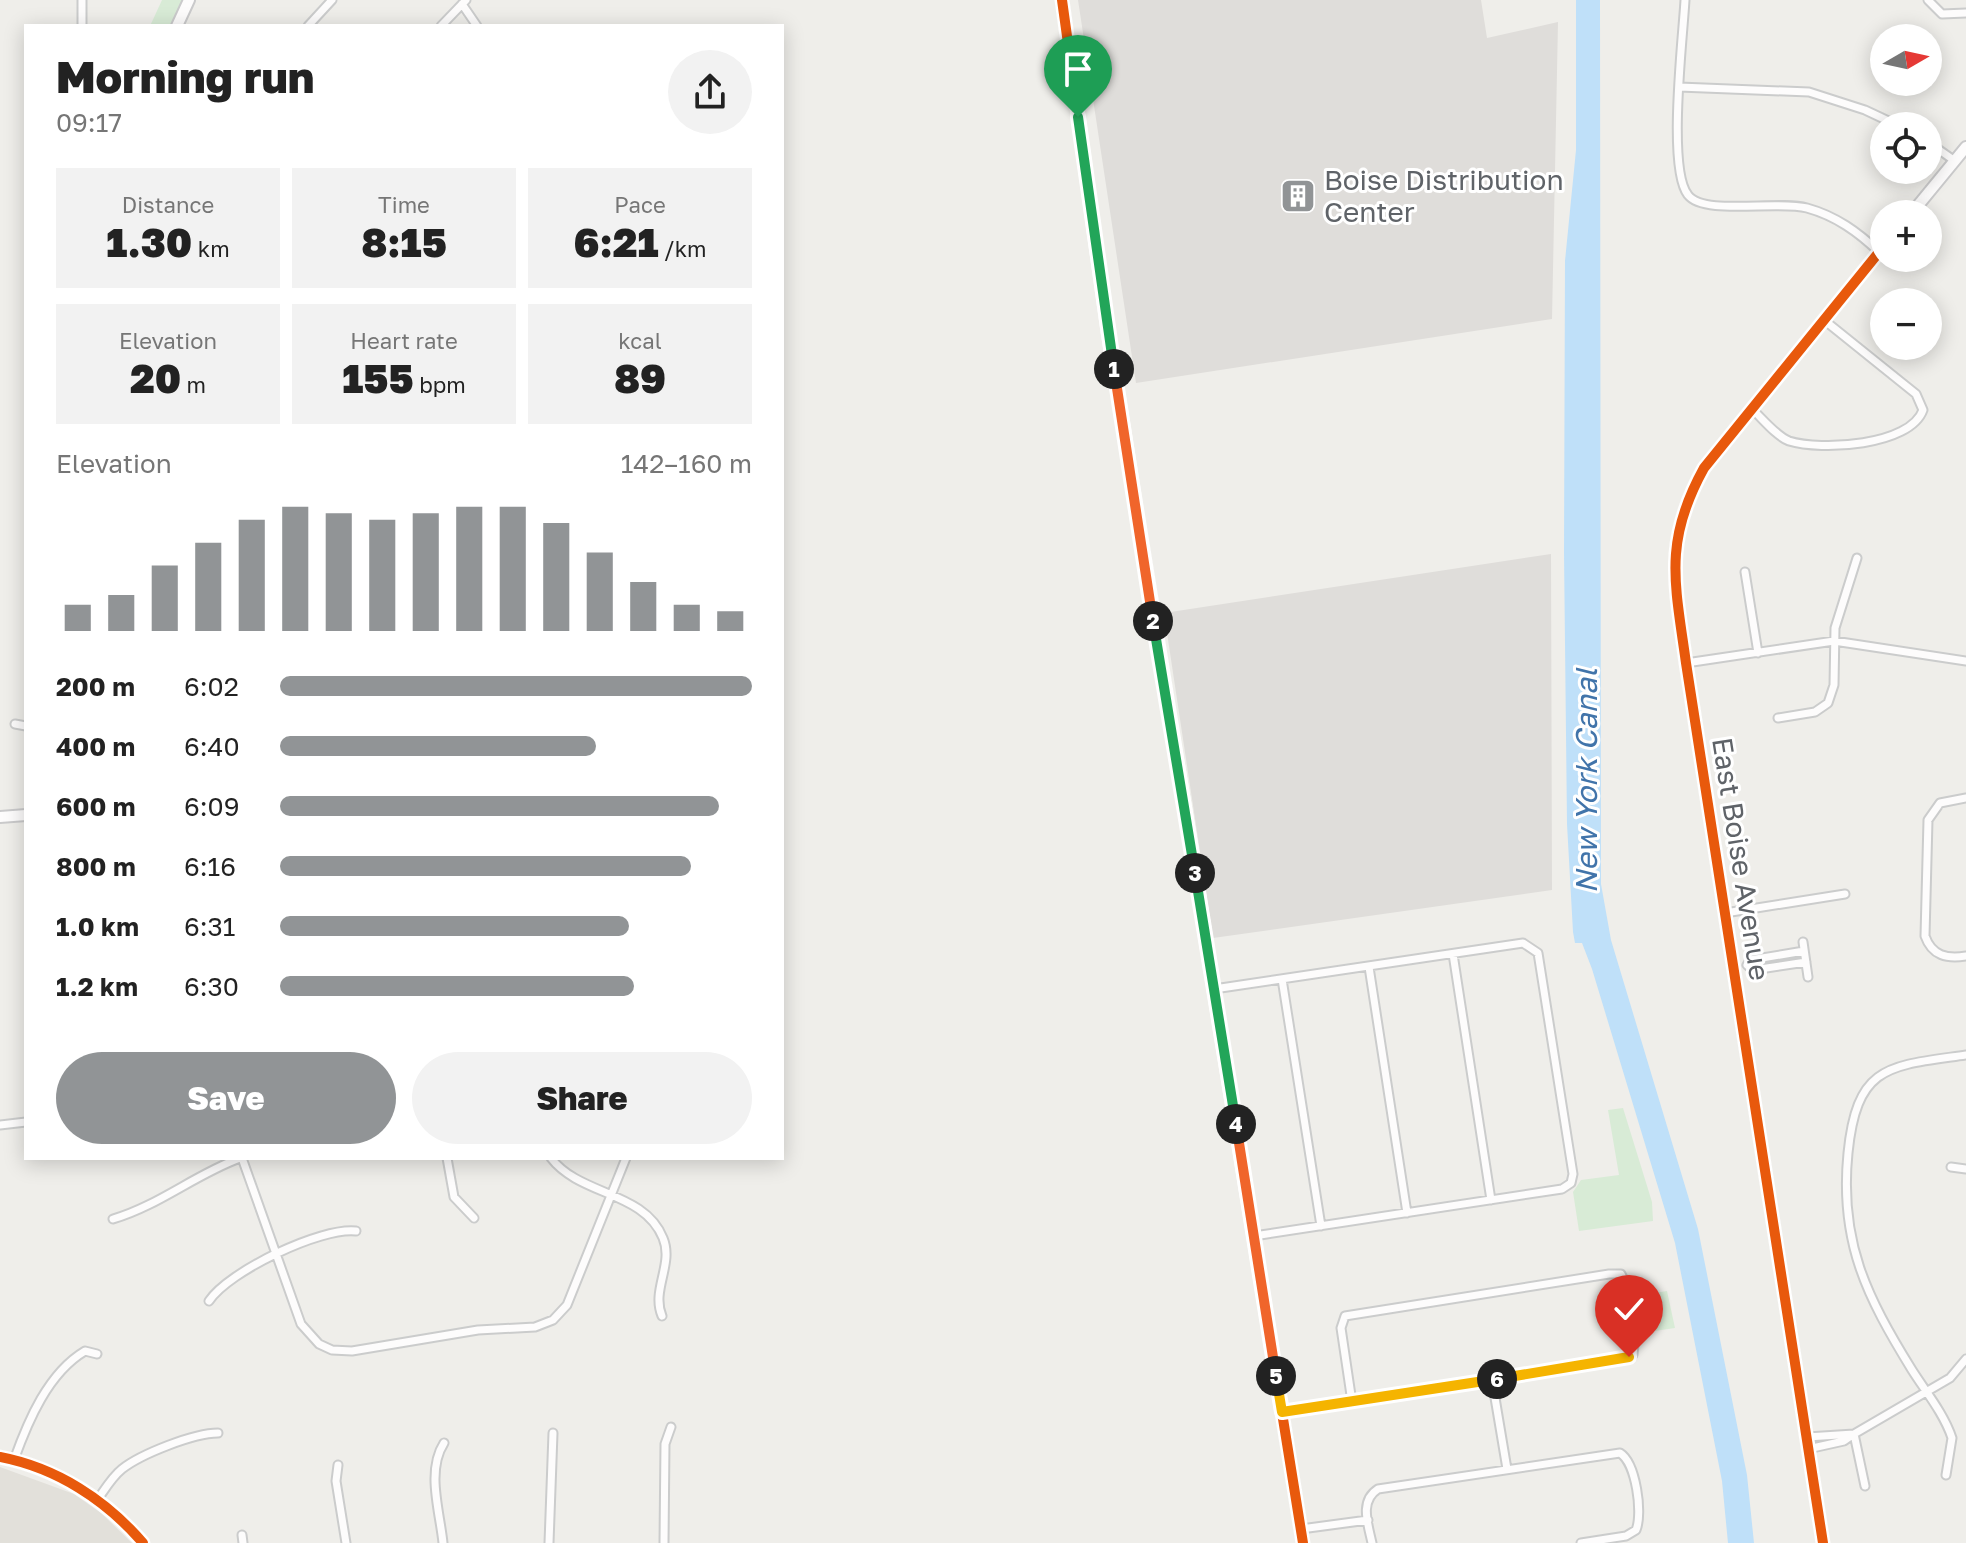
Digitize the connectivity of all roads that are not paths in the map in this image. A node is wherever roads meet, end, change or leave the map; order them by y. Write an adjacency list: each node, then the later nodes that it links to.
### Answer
1 (82, 0): 9 (street)
2 (189, 0): 10 (street)
3 (332, 0): 11 (street)
4 (1062, 0): 48 (street)
5 (1685, 0): 14 (street)
6 (1928, 0): 8 (street)
7 (464, 2): 12 (street); 13 (street)
8 (1966, 13)
9 (82, 24)
10 (178, 24)
11 (310, 24)
12 (443, 24)
13 (476, 24)
14 (1679, 87): 15 (street); 20 (street)
15 (1870, 112)
16 (1966, 147): 18 (street)
17 (1942, 152): 18 (street)
18 (1955, 161): 19 (street)
19 (1923, 200)
20 (1870, 241)
21 (1870, 264): 22 (street, East Boise Avenue)
22 (1824, 320): 23 (street, East Boise Avenue); 23 (street)
23 (1751, 408): 29 (street, East Boise Avenue)
24 (1857, 558): 26 (street)
25 (1745, 572): 27 (street)
26 (1834, 641): 27 (street); 28 (street); 30 (street)
27 (1758, 653): 29 (street)
28 (1966, 661)
29 (1686, 663): 37 (street, East Boise Avenue)
30 (1778, 718)
31 (15, 724): 32 (street)
32 (24, 726)
33 (1966, 798): 41 (street)
34 (24, 815): 35 (street)
35 (0, 817)
36 (1845, 894): 37 (street)
37 (1725, 913): 45 (street, East Boise Avenue)
38 (1803, 942): 39 (street)
39 (1804, 951): 42 (street); 43 (street)
40 (1453, 954): 44 (street); 60 (street); 60 (street)
41 (1966, 956)
42 (1806, 962): 43 (street); 46 (street)
43 (1747, 965): 45 (street)
44 (1369, 967): 47 (street); 61 (street)
45 (1733, 967): 80 (street, East Boise Avenue)
46 (1808, 977)
47 (1282, 979): 48 (street); 64 (street)
48 (1214, 989): 66 (street)
49 (1966, 1055): 73 (street)
50 (24, 1122): 51 (street)
51 (0, 1125)
52 (236, 1160): 63 (street)
53 (242, 1160): 67 (street)
54 (447, 1160): 62 (street)
55 (553, 1160): 59 (street)
56 (625, 1160): 59 (street)
57 (1951, 1167): 58 (street)
58 (1966, 1169)
59 (610, 1195): 67 (street); 69 (street)
60 (1491, 1200): 61 (street)
61 (1407, 1213): 64 (street)
62 (474, 1218)
63 (113, 1219)
64 (1321, 1226): 66 (street)
65 (356, 1231): 67 (street)
66 (1254, 1236): 75 (street)
67 (276, 1254): 68 (street)
68 (209, 1301)
69 (662, 1316)
70 (97, 1354): 84 (street)
71 (1966, 1359): 73 (street)
72 (1492, 1380): 74 (street); 74 (street); 86 (street)
73 (1927, 1393): 79 (street); 87 (street)
74 (1352, 1402): 75 (street)
75 (1282, 1412): 91 (street)
76 (671, 1427): 96 (street)
77 (218, 1433): 89 (street)
78 (553, 1433): 95 (street)
79 (1854, 1434): 80 (street); 82 (street); 88 (street)
80 (1807, 1437): 82 (street, East Boise Avenue)
81 (444, 1443): 94 (street)
82 (1808, 1449): 100 (street, East Boise Avenue)
83 (0, 1457): 84 (street)
84 (14, 1460): 89 (street)
85 (338, 1465): 93 (street)
86 (1507, 1469): 90 (street); 99 (street)
87 (1946, 1475)
88 (1865, 1486)
89 (98, 1499): 92 (street)
90 (1368, 1520): 91 (street); 98 (street)
91 (1301, 1529): 97 (street)
92 (143, 1543)
93 (346, 1543)
94 (443, 1543)
95 (549, 1543)
96 (664, 1543)
97 (1303, 1543)
98 (1372, 1543)
99 (1581, 1543)
100 (1823, 1543)

